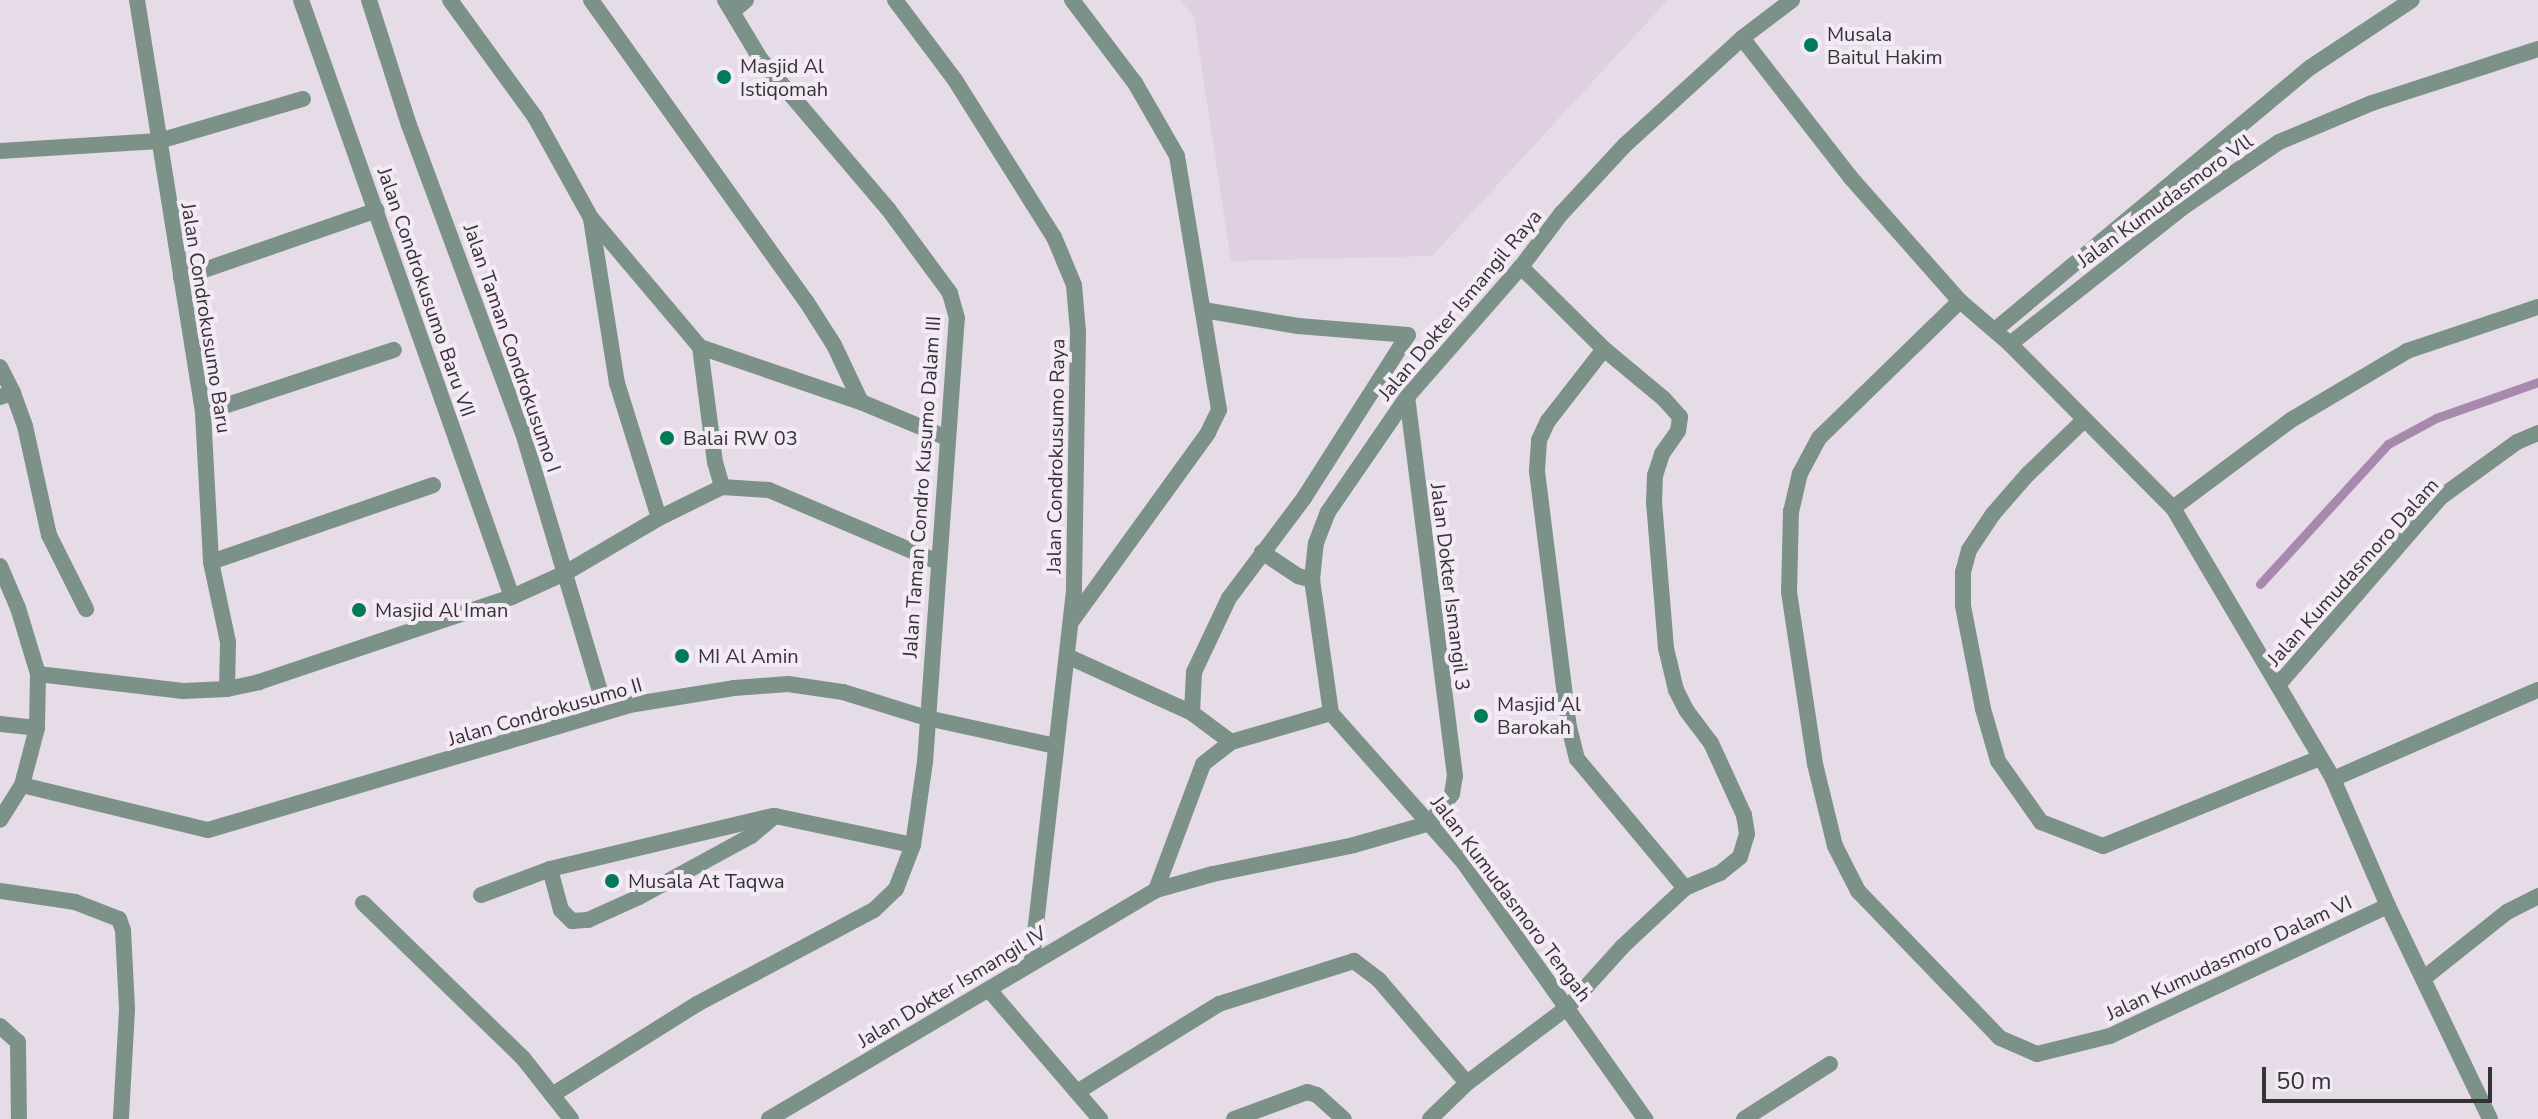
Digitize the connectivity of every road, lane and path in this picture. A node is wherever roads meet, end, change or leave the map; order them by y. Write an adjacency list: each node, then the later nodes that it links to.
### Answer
1 (137, 0): 14 (street, Jalan Condrokusumo Baru)
2 (301, 0): 16 (street, Jalan Condrokusumo Baru VII)
3 (369, 0): 44 (street, Jalan Taman Condrokusumo I)
4 (450, 0): 17 (street)
5 (591, 0): 31 (street)
6 (895, 0): 48 (street, Jalan Condrokusumo Raya)
7 (1072, 0): 22 (street)
8 (1792, 0): 11 (street, Jalan Dokter Ismangil Raya)
9 (2412, 0): 23 (street)
10 (735, 4): 35 (street, Jalan Taman Condro Kusumo Dalam III)
11 (1742, 38): 18 (street, Jalan Dokter Ismangil Raya); 20 (street)
12 (2538, 49): 24 (street, Jalan Kumudasmoro Vll)
13 (303, 99): 14 (street)
14 (159, 141): 15 (street); 19 (street, Jalan Condrokusumo Baru)
15 (0, 151)
16 (377, 210): 19 (street); 46 (street, Jalan Condrokusumo Baru VII)
17 (591, 218): 25 (street); 39 (street)
18 (1521, 267): 26 (street); 30 (street, Jalan Dokter Ismangil Raya)
19 (181, 278): 32 (street, Jalan Condrokusumo Baru)
20 (1960, 301): 23 (street); 76 (street, Jalan Kumudasmoro Dalam VI)
21 (2538, 307): 38 (street)
22 (1203, 310): 40 (street); 48 (street)
23 (1995, 330): 24 (street)
24 (2010, 344): 33 (street)
25 (700, 347): 31 (street); 37 (street)
26 (1604, 349): 70 (street); 70 (street)
27 (394, 350): 32 (street)
28 (0, 367): 29 (street)
29 (7, 395): 47 (street)
30 (1407, 397): 45 (street, Jalan Dokter Ismangil Raya); 67 (street, Jalan Dokter Ismangil 3)
31 (861, 402): 35 (street)
32 (203, 413): 41 (street, Jalan Condrokusumo Baru)
33 (2084, 420): 38 (street); 62 (street)
34 (2538, 433): 51 (street, Jalan Kumudasmoro Dalam)
35 (947, 438): 42 (street, Jalan Taman Condro Kusumo Dalam III)
36 (433, 485): 41 (street)
37 (722, 487): 39 (street); 42 (street)
38 (2173, 508): 51 (street)
39 (659, 518): 44 (street)
40 (1262, 552): 45 (street); 55 (street)
41 (211, 562): 52 (street, Jalan Condrokusumo Baru)
42 (938, 562): 57 (street, Jalan Taman Condro Kusumo Dalam III)
43 (0, 566): 50 (street)
44 (567, 572): 46 (street); 54 (street, Jalan Taman Condrokusumo I)
45 (1312, 580): 56 (street, Jalan Dokter Ismangil Raya)
46 (512, 597): 52 (street)
47 (86, 609)
48 (1071, 622): 49 (street, Jalan Condrokusumo Raya)
49 (1067, 656): 55 (street); 61 (street, Jalan Condrokusumo Raya)
50 (38, 674): 52 (street); 59 (street)
51 (2278, 685): 62 (street)
52 (227, 689)
53 (2538, 690): 63 (street)
54 (606, 712): 57 (street, Jalan Condrokusumo II); 64 (street, Jalan Condrokusumo II)
55 (1192, 713): 60 (street)
56 (1331, 713): 60 (street); 67 (street, Jalan Kumudasmoro Tengah)
57 (927, 718): 61 (street, Jalan Condrokusumo II); 68 (street, Jalan Taman Condro Kusumo Dalam III)
58 (0, 724): 59 (street)
59 (37, 728): 64 (street)
60 (1231, 742): 71 (street)
61 (1055, 746): 77 (street, Jalan Condrokusumo Raya)
62 (2320, 758): 63 (street)
63 (2333, 779): 76 (street)
64 (22, 785): 66 (street)
65 (775, 816): 68 (street); 69 (street); 69 (street)
66 (0, 820)
67 (1430, 823): 71 (street, Jalan Dokter Ismangil IV); 80 (street, Jalan Kumudasmoro Tengah)
68 (913, 845): 85 (street, Jalan Taman Condro Kusumo Dalam III)
69 (550, 869): 73 (street)
70 (1685, 888): 80 (street)
71 (1156, 890): 77 (street, Jalan Dokter Ismangil IV)
72 (0, 891): 87 (street)
73 (481, 895)
74 (2538, 896): 78 (street)
75 (363, 903): 85 (street)
76 (2388, 906): 78 (street)
77 (1032, 962): 79 (street, Jalan Dokter Ismangil IV)
78 (2424, 978): 96 (street)
79 (990, 991): 84 (street); 89 (street, Jalan Dokter Ismangil IV)
80 (1568, 1007): 83 (street); 94 (street, Jalan Kumudasmoro Tengah)
81 (0, 1026): 86 (street)
82 (1830, 1064): 95 (street)
83 (1467, 1083): 84 (street); 93 (street)
84 (1077, 1092): 90 (street)
85 (552, 1095): 88 (street)
86 (19, 1119)
87 (121, 1119)
88 (571, 1119)
89 (769, 1119)
90 (1100, 1119)
91 (1234, 1119): 92 (street)
92 (1344, 1119)
93 (1430, 1119)
94 (1645, 1119)
95 (1744, 1119)
96 (2490, 1119)

